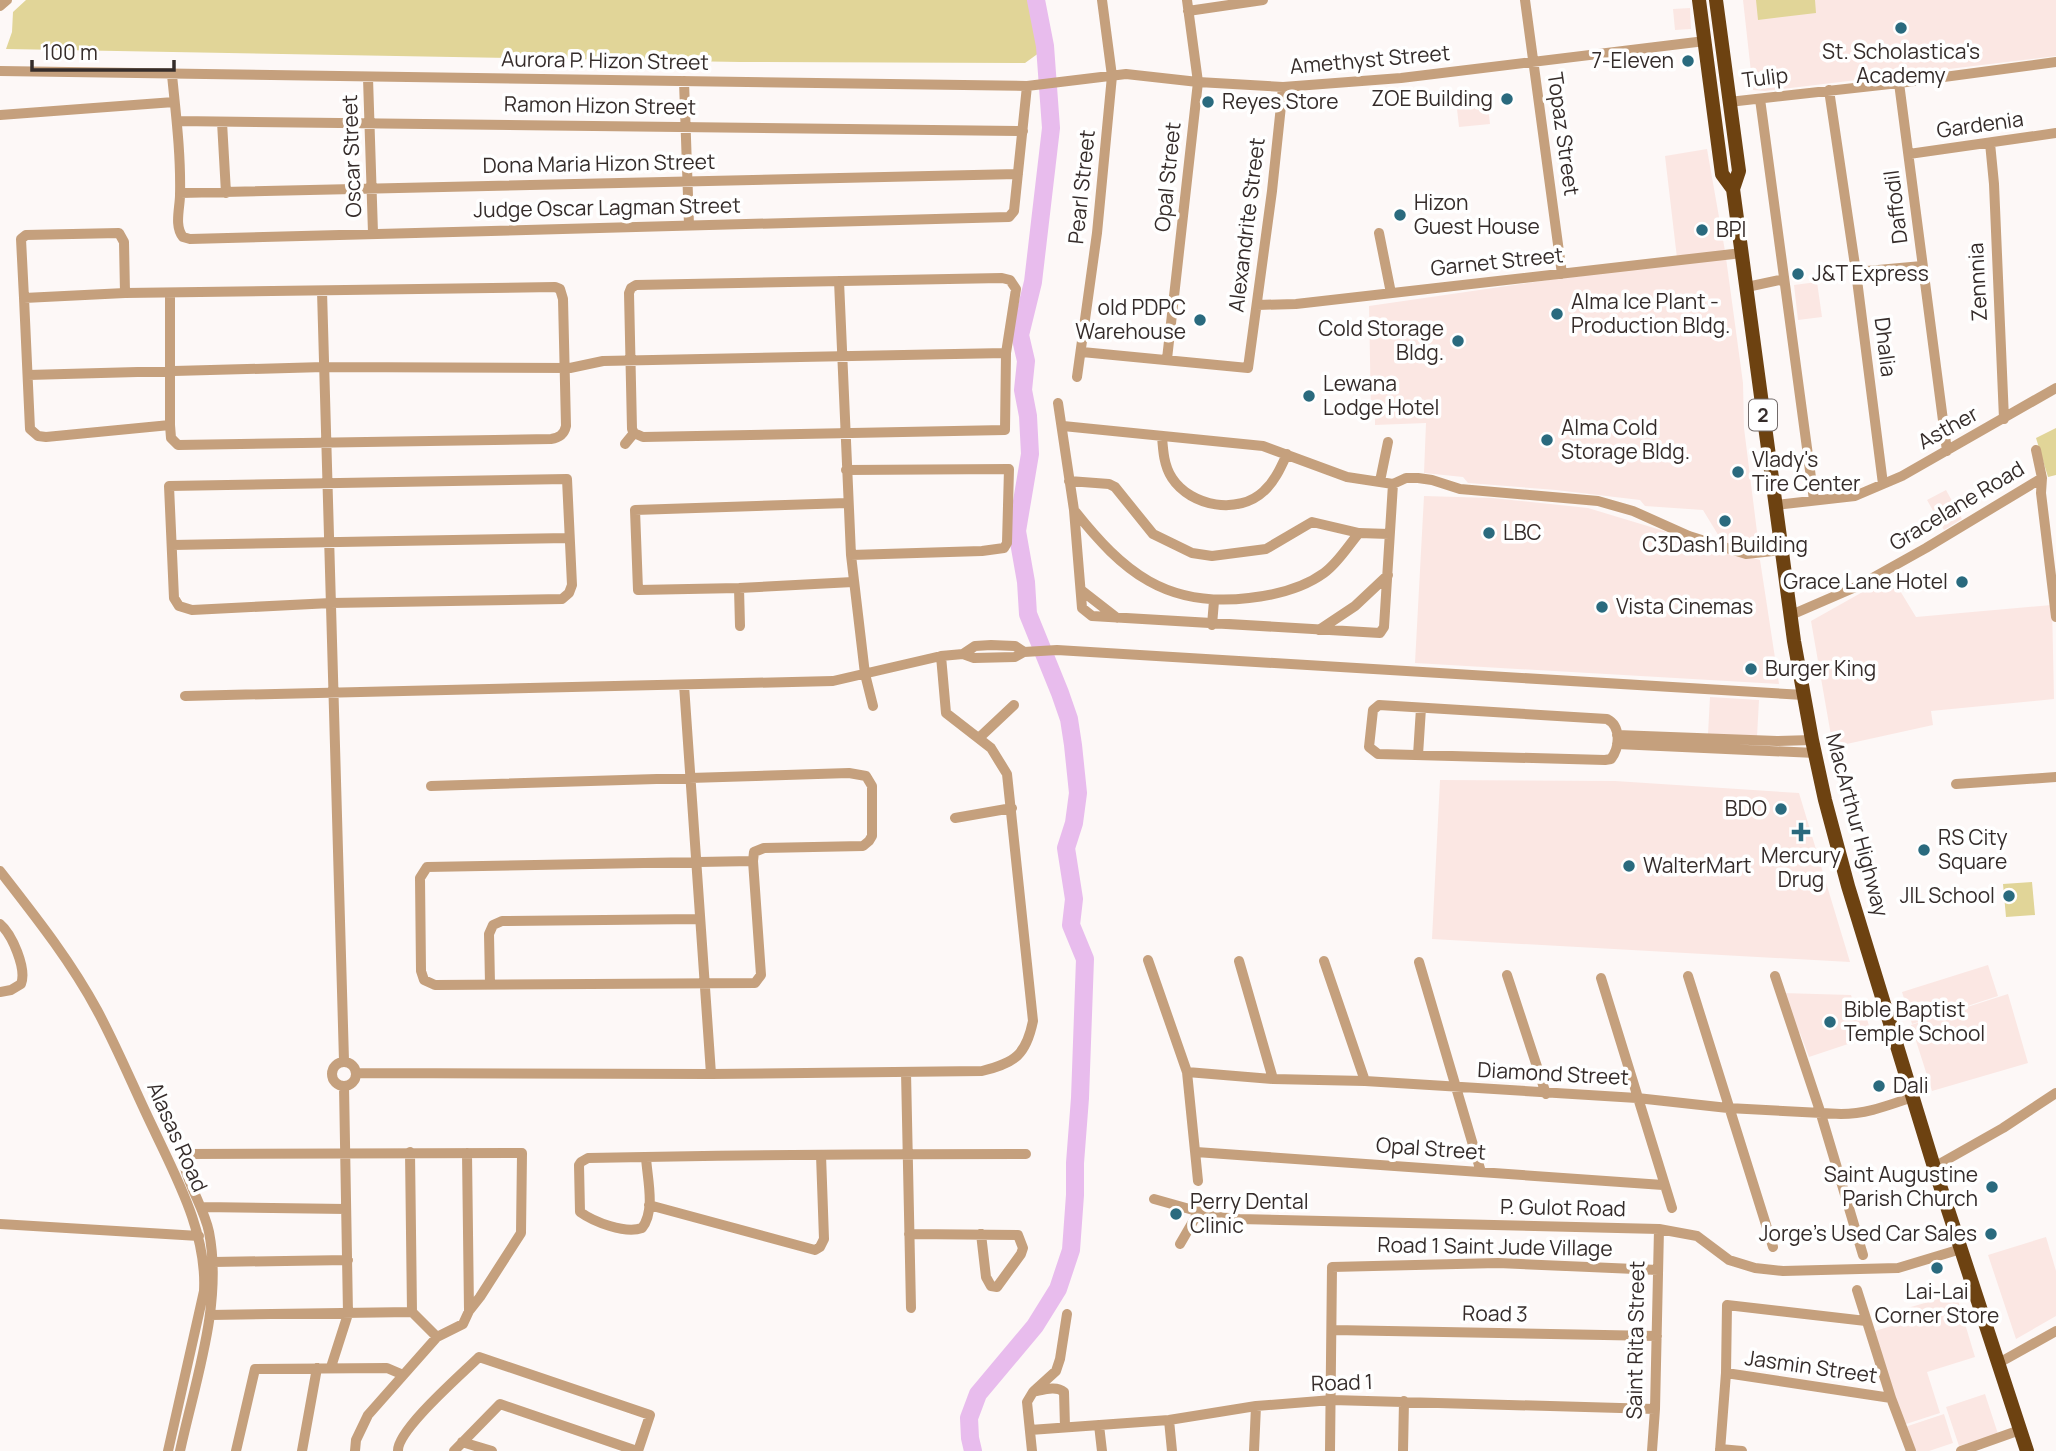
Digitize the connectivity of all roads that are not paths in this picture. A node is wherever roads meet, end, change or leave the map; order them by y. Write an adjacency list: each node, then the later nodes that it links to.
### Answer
1 (7, 0): 8 (street)
2 (1102, 0): 14 (street, Pearl Street)
3 (1263, 0): 7 (street)
4 (1525, 0): 10 (street, Topaz Street)
5 (1699, 0): 9 (highway, MacArthur Highway / 2)
6 (1716, 0): 24 (highway, MacArthur Highway / 2)
7 (1188, 5): 17 (street, Opal Street)
8 (0, 6)
9 (1705, 41): 10 (street, Amethyst Street); 37 (highway, MacArthur Highway / 2)
10 (1534, 62): 20 (street, Amethyst Street); 46 (street, Topaz Street)
11 (2056, 62): 18 (street, Tulip)
12 (0, 71): 13 (street, Aurora P. Hizon Street)
13 (172, 75): 15 (street, Aurora P. Hizon Street); 23 (street)
14 (1112, 76): 17 (street, Amethyst Street); 19 (street, Amethyst Street); 56 (street, Pearl Street)
15 (368, 78): 16 (street, Aurora P. Hizon Street); 28 (street, Oscar Street)
16 (684, 81): 19 (street, Aurora P. Hizon Street); 29 (street)
17 (1198, 82): 20 (street, Amethyst Street); 59 (street, Opal Street)
18 (1899, 83): 21 (street, Tulip); 33 (street, Daffodil)
19 (1032, 85): 30 (street)
20 (1283, 87): 55 (street, Alexandrite Street)
21 (1829, 90): 22 (street, Tulip); 45 (street, Dhalia)
22 (1760, 99): 24 (street, Tulip); 47 (street)
23 (174, 102): 25 (street); 26 (street)
24 (1729, 102): 37 (highway, MacArthur Highway / 2)
25 (0, 115)
26 (177, 121): 27 (street, Ramon Hizon Street); 38 (street)
27 (222, 122): 28 (street, Ramon Hizon Street); 39 (street)
28 (370, 122): 29 (street, Ramon Hizon Street); 36 (street, Oscar Street)
29 (685, 127): 30 (street, Ramon Hizon Street); 35 (street)
30 (1023, 131): 34 (street)
31 (2056, 133): 32 (street, Gardenia)
32 (1990, 143): 33 (street, Gardenia); 68 (street, Zennnia)
33 (1909, 154): 44 (street, Daffodil)
34 (1018, 174): 35 (street, Dona Maria Hizon Street); 40 (street, Judge Oscar Lagman Street)
35 (688, 181): 36 (street, Dona Maria Hizon Street); 40 (street)
36 (373, 189): 39 (street, Dona Maria Hizon Street); 41 (street, Oscar Street)
37 (1733, 189): 43 (highway, MacArthur Highway / 2)
38 (180, 193): 39 (street, Dona Maria Hizon Street); 41 (street, Judge Oscar Lagman Street)
39 (226, 193)
40 (689, 225): 41 (street, Judge Oscar Lagman Street)
41 (373, 233)
42 (1379, 233): 52 (street)
43 (1742, 253): 46 (street, Garnet Street); 49 (highway, MacArthur Highway / 2)
44 (1922, 266): 45 (street); 78 (street, Daffodil)
45 (1856, 272): 86 (street, Dhalia)
46 (1562, 274): 52 (street, Garnet Street)
47 (1784, 279): 49 (street); 87 (street)
48 (838, 281): 57 (street); 58 (street); 60 (street)
49 (1747, 287): 89 (highway, MacArthur Highway / 2)
50 (322, 291): 53 (street); 61 (street); 62 (street)
51 (125, 293): 53 (street); 54 (street); 54 (street)
52 (1391, 293): 55 (street, Garnet Street)
53 (170, 294): 63 (street)
54 (24, 298): 64 (street)
55 (1257, 305): 59 (street, Alexandrite Street)
56 (1082, 352): 59 (street); 65 (street, Pearl Street)
57 (1006, 353): 58 (street); 71 (street)
58 (841, 356): 60 (street); 71 (street)
59 (1167, 359)
60 (629, 362): 61 (street); 72 (street)
61 (565, 366): 62 (street); 75 (street)
62 (324, 367): 63 (street); 75 (street)
63 (171, 371): 64 (street); 69 (street)
64 (28, 375): 69 (street)
65 (1077, 377)
66 (2056, 388): 68 (street, Asther)
67 (1058, 402): 70 (street)
68 (2004, 419): 78 (street, Asther)
69 (170, 425): 75 (street)
70 (1063, 426): 73 (street); 82 (street)
71 (844, 432): 72 (street); 80 (street)
72 (634, 433): 76 (street)
73 (1162, 436): 79 (street); 79 (street)
74 (1388, 442): 83 (street)
75 (327, 443): 84 (street)
76 (625, 444)
77 (2036, 450): 81 (street, Gracelane Road)
78 (1947, 451): 86 (street, Asther)
79 (1287, 454): 83 (street)
80 (846, 470): 88 (street); 97 (street)
81 (2042, 478): 104 (street, Gracelane Road); 105 (street)
82 (1069, 481): 90 (street); 91 (street)
83 (1380, 481): 85 (street)
84 (328, 483): 93 (street); 94 (street); 95 (street)
85 (1393, 484): 92 (street); 96 (street)
86 (1883, 485): 87 (street, Asther)
87 (1814, 500): 89 (street, Asther)
88 (847, 503): 97 (street); 100 (street)
89 (1775, 505): 96 (highway, MacArthur Highway / 2)
90 (1073, 510): 101 (street); 102 (street)
91 (1359, 533): 92 (street); 102 (street)
92 (1389, 534): 98 (street)
93 (569, 538): 94 (street); 103 (street)
94 (330, 543): 95 (street); 103 (street)
95 (172, 545): 103 (street)
96 (1783, 550): 104 (highway, MacArthur Highway / 2)
97 (851, 555): 99 (street)
98 (1388, 575): 109 (street); 109 (street)
99 (853, 582): 100 (street); 111 (street)
100 (739, 588): 108 (street)
101 (1081, 590): 106 (street); 106 (street)
102 (1214, 601): 107 (street)
103 (331, 603): 113 (street)
104 (1791, 615): 115 (highway, MacArthur Highway / 2)
105 (2056, 617)
106 (1117, 618): 107 (street)
107 (1212, 625): 109 (street)
108 (740, 626)
109 (1318, 630)
110 (941, 656): 111 (street); 115 (street); 119 (street)
111 (865, 674): 112 (street); 117 (street)
112 (684, 685): 113 (street); 124 (street)
113 (332, 691): 114 (street); 145 (street)
114 (185, 695)
115 (1804, 695): 121 (highway, MacArthur Highway / 2)
116 (1014, 705): 119 (street)
117 (873, 706)
118 (1421, 708): 120 (street); 122 (street); 122 (street)
119 (980, 737): 127 (street)
120 (1617, 740): 121 (street); 122 (street)
121 (1813, 746): 156 (highway, MacArthur Highway / 2)
122 (1418, 755)
123 (2056, 777): 125 (street)
124 (691, 778): 126 (street); 129 (street); 130 (street)
125 (1956, 785)
126 (430, 786)
127 (1012, 808): 128 (street); 146 (street)
128 (956, 818)
129 (696, 861): 130 (street); 132 (street); 142 (street)
130 (753, 861): 143 (street)
131 (0, 872): 182 (street, Alasas Road)
132 (700, 919): 142 (street); 143 (street)
133 (0, 924): 144 (street)
134 (1148, 960): 147 (street)
135 (1239, 961): 150 (street)
136 (1324, 961): 151 (street)
137 (1419, 962): 153 (street)
138 (1507, 975): 155 (street)
139 (1688, 976): 158 (street)
140 (1775, 976): 159 (street)
141 (1601, 978): 157 (street)
142 (491, 984): 143 (street)
143 (706, 984): 149 (street)
144 (0, 992)
145 (344, 1061): 148 (street); 152 (street)
146 (906, 1072): 149 (street); 164 (street)
147 (1187, 1072): 150 (street, Diamond Street); 161 (street)
148 (357, 1073): 149 (street); 152 (street)
149 (711, 1074)
150 (1273, 1079): 151 (street, Diamond Street)
151 (1365, 1081): 153 (street, Diamond Street)
152 (344, 1086): 163 (street)
153 (1456, 1087): 155 (street, Diamond Street); 169 (street)
154 (2056, 1093): 168 (street)
155 (1546, 1094): 157 (street, Diamond Street)
156 (1913, 1097): 159 (street, Diamond Street); 168 (highway, MacArthur Highway / 2)
157 (1637, 1098): 158 (street, Diamond Street); 171 (street)
158 (1728, 1108): 159 (street, Diamond Street); 184 (street)
159 (1820, 1111): 186 (street)
160 (410, 1152): 162 (street); 163 (street); 193 (street)
161 (1196, 1152): 169 (street, Opal Street); 170 (street)
162 (467, 1153): 192 (street); 192 (street)
163 (345, 1154): 174 (street); 176 (street)
164 (906, 1154): 165 (street); 166 (street); 180 (street)
165 (1026, 1154)
166 (821, 1155): 167 (street); 173 (street)
167 (646, 1157): 173 (street); 173 (street)
168 (1934, 1167): 185 (highway, MacArthur Highway / 2)
169 (1481, 1172): 171 (street, Opal Street)
170 (1198, 1181)
171 (1663, 1185): 175 (street)
172 (1154, 1199): 177 (street, P. Gulot Road)
173 (649, 1205)
174 (202, 1207): 176 (street); 188 (street)
175 (1672, 1208)
176 (346, 1209): 187 (street)
177 (1198, 1213): 179 (street, P. Gulot Road); 183 (street)
178 (0, 1224): 182 (street)
179 (1659, 1229): 185 (street, P. Gulot Road); 189 (street, Saint Rita Street)
180 (909, 1234): 181 (street); 191 (street)
181 (981, 1234): 181 (street)
182 (199, 1236): 220 (street, Alasas Road)
183 (1180, 1244)
184 (1773, 1247)
185 (1961, 1249): 202 (highway, MacArthur Highway / 2)
186 (1863, 1255)
187 (348, 1260): 188 (street); 194 (street)
188 (213, 1262): 196 (street)
189 (1658, 1270): 198 (street, Road 1 Saint Jude Village); 200 (street, Saint Rita Street)
190 (1857, 1290): 197 (street)
191 (911, 1308)
192 (469, 1311): 201 (street)
193 (412, 1312): 194 (street); 201 (street)
194 (348, 1314): 196 (street); 203 (street)
195 (1067, 1314): 207 (street)
196 (210, 1315): 221 (street)
197 (1866, 1321): 205 (street); 208 (street)
198 (1333, 1330): 200 (street, Road 3); 209 (street)
199 (2056, 1331): 202 (street)
200 (1657, 1336): 212 (street, Saint Rita Street)
201 (437, 1337): 206 (street)
202 (1997, 1364): 217 (highway, MacArthur Highway / 2)
203 (331, 1367): 204 (street); 206 (street)
204 (317, 1368): 222 (street); 223 (street)
205 (1726, 1373): 208 (street, Jasmin Street); 219 (street)
206 (401, 1374): 224 (street)
207 (1033, 1391): 215 (street); 216 (street)
208 (1891, 1398): 237 (street)
209 (1332, 1401): 210 (street, Road 1); 211 (street, Road 1); 233 (street)
210 (1404, 1401): 212 (street, Road 1); 234 (street)
211 (1256, 1406): 213 (street, Road 1); 232 (street)
212 (1656, 1409): 235 (street, Saint Rita Street)
213 (1169, 1420): 214 (street, Road 1); 231 (street)
214 (1099, 1425): 215 (street, Road 1); 230 (street)
215 (1065, 1427): 216 (street, Road 1)
216 (1030, 1430): 229 (street)
217 (2020, 1430): 238 (street); 239 (highway, MacArthur Highway / 2)
218 (462, 1443): 226 (street); 227 (street); 228 (street)
219 (1720, 1450): 236 (street)
220 (168, 1451)
221 (180, 1451)
222 (236, 1451)
223 (302, 1451)
224 (355, 1451)
225 (398, 1451): 228 (street)
226 (454, 1451)
227 (492, 1451)
228 (637, 1451)
229 (1032, 1451)
230 (1102, 1451)
231 (1172, 1451)
232 (1254, 1451)
233 (1330, 1451)
234 (1403, 1451)
235 (1652, 1451)
236 (1742, 1451)
237 (1911, 1451)
238 (1961, 1451)
239 (2027, 1451)

